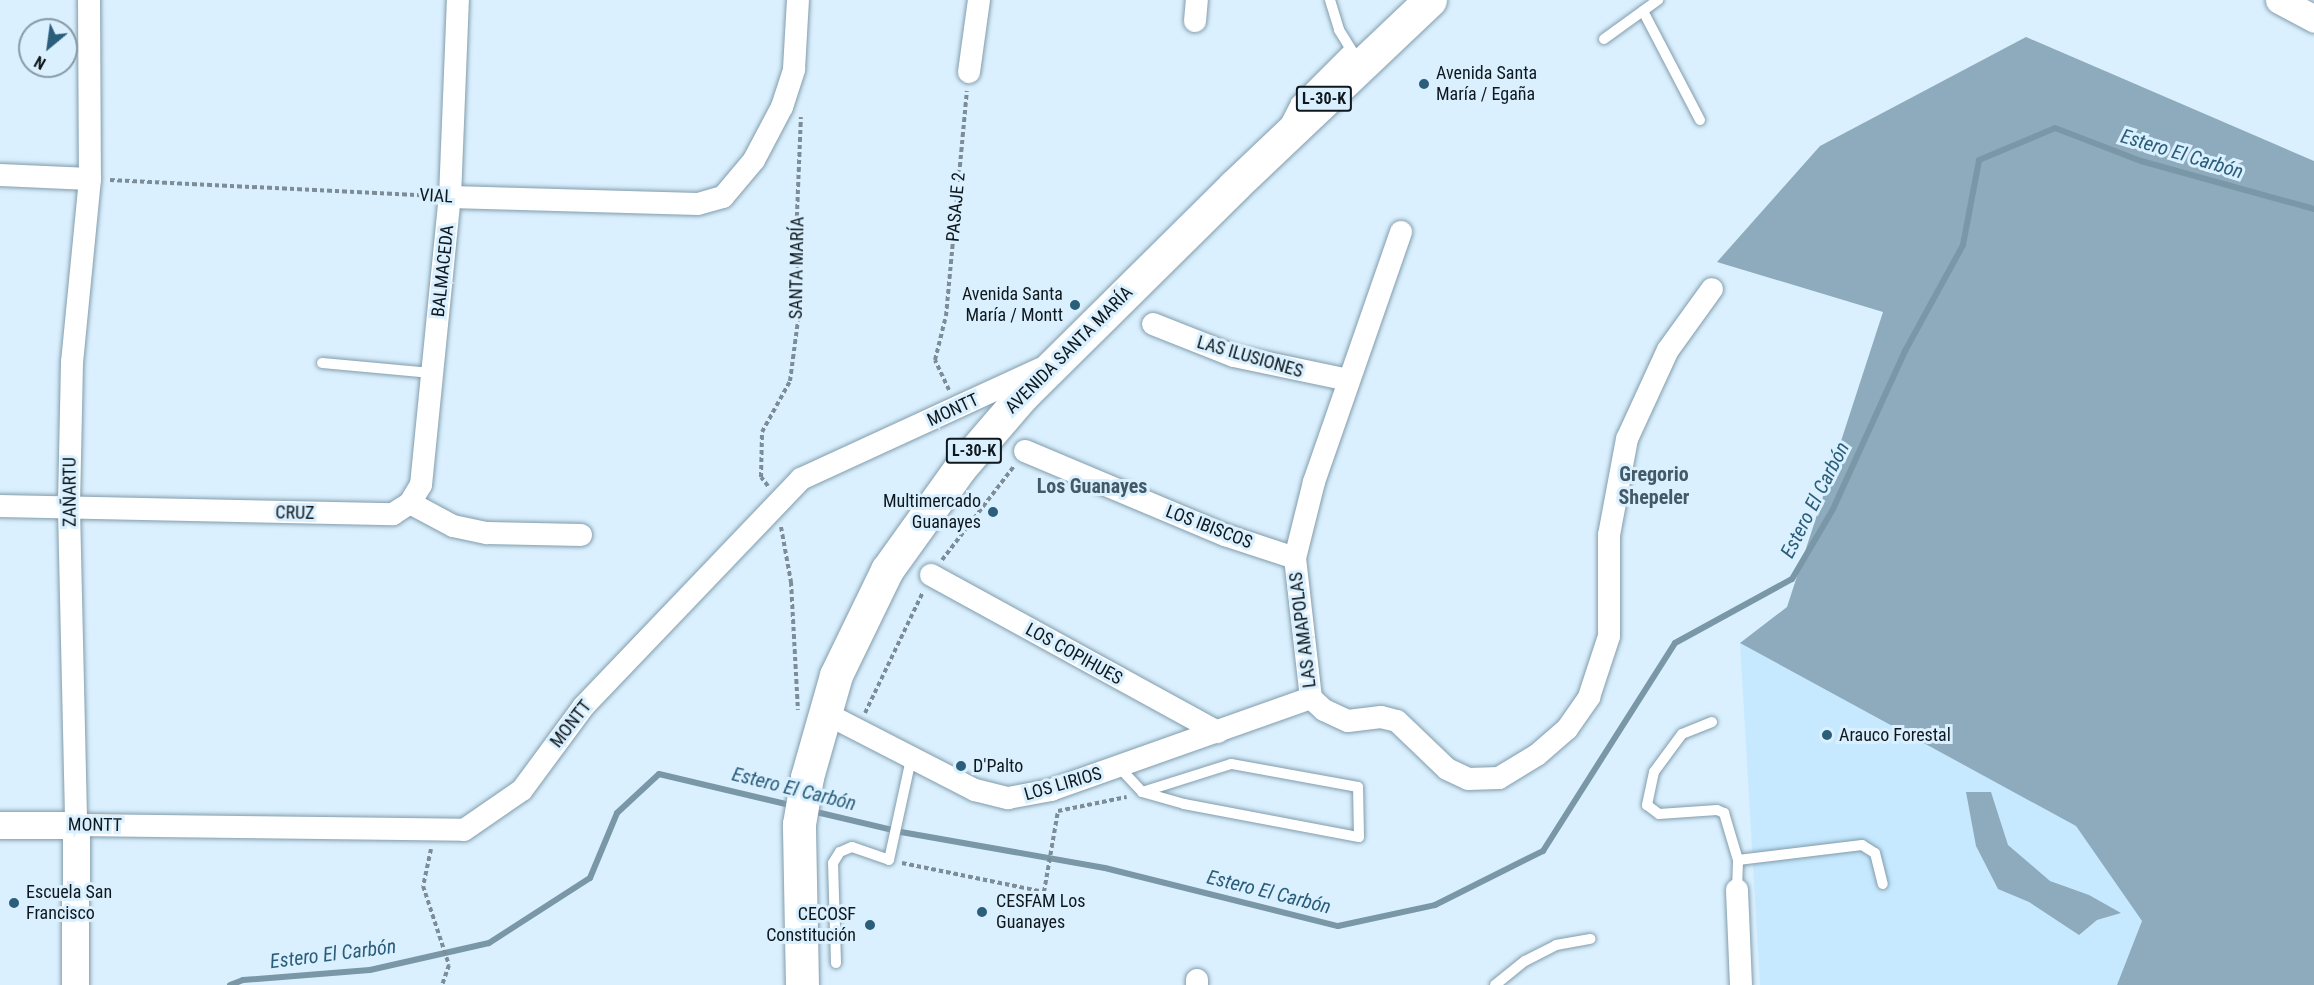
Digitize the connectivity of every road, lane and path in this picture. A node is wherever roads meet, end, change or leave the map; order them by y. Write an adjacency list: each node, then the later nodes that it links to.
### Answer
1 (89, 0): 17 (street, ZAÑARTU)
2 (458, 0): 18 (street, BALMACEDA)
3 (798, 0): 18 (street, VIAL)
4 (979, 0): 13 (street)
5 (1330, 0): 12 (lane)
6 (1430, 0): 12 (main road, AVENIDA SANTA MARÍA / L-30-K)
7 (1658, 0): 9 (lane)
8 (2279, 0): 10 (street)
9 (1643, 11): 11 (lane); 15 (lane)
10 (2314, 19)
11 (1604, 39)
12 (1356, 56): 22 (main road, AVENIDA SANTA MARÍA / L-30-K)
13 (969, 72): 26 (path, PASAJE 2)
14 (801, 114): 28 (path, SANTA MARÍA)
15 (1700, 120)
16 (0, 175): 17 (street)
17 (90, 179): 18 (path, VIAL); 31 (street, ZAÑARTU)
18 (450, 197): 24 (street, BALMACEDA)
19 (1401, 232): 25 (street, LAS AMAPOLAS)
20 (1712, 289): 35 (street, LAS AMAPOLAS)
21 (1153, 324): 25 (street, LAS ILUSIONES)
22 (1055, 362): 26 (street, MONTT); 36 (main road, AVENIDA SANTA MARÍA / L-30-K)
23 (322, 363): 24 (lane)
24 (432, 373): 29 (street, BALMACEDA)
25 (1349, 380): 33 (street, LAS AMAPOLAS)
26 (957, 408): 28 (street, MONTT)
27 (1025, 451): 33 (street, LOS IBISCOS)
28 (777, 500): 36 (path, SANTA MARÍA); 44 (street, MONTT)
29 (410, 503): 31 (street, CRUZ); 32 (street)
30 (0, 506): 31 (street, CRUZ)
31 (69, 509): 43 (street, ZAÑARTU)
32 (581, 535)
33 (1295, 558): 35 (street, LAS AMAPOLAS)
34 (931, 575): 38 (street, LOS COPIHUES)
35 (1311, 698): 38 (street, LOS LIRIOS)
36 (823, 712): 39 (street, LOS LIRIOS); 53 (main road, AVENIDA SANTA MARÍA / L-30-K)
37 (1712, 722): 46 (lane)
38 (1218, 732): 40 (street, LOS LIRIOS)
39 (911, 759): 40 (street, LOS LIRIOS); 45 (lane)
40 (1119, 767): 41 (lane)
41 (1142, 792): 41 (lane); 45 (path)
42 (0, 825): 43 (street, MONTT)
43 (76, 825): 44 (street, MONTT); 51 (street, ZAÑARTU)
44 (435, 831): 52 (path)
45 (890, 860): 50 (lane)
46 (1738, 860): 47 (lane); 48 (lane)
47 (1882, 884)
48 (1737, 890): 55 (street)
49 (1590, 939): 54 (lane)
50 (836, 963)
51 (75, 985)
52 (442, 985)
53 (802, 985)
54 (1495, 985)
55 (1741, 985)

